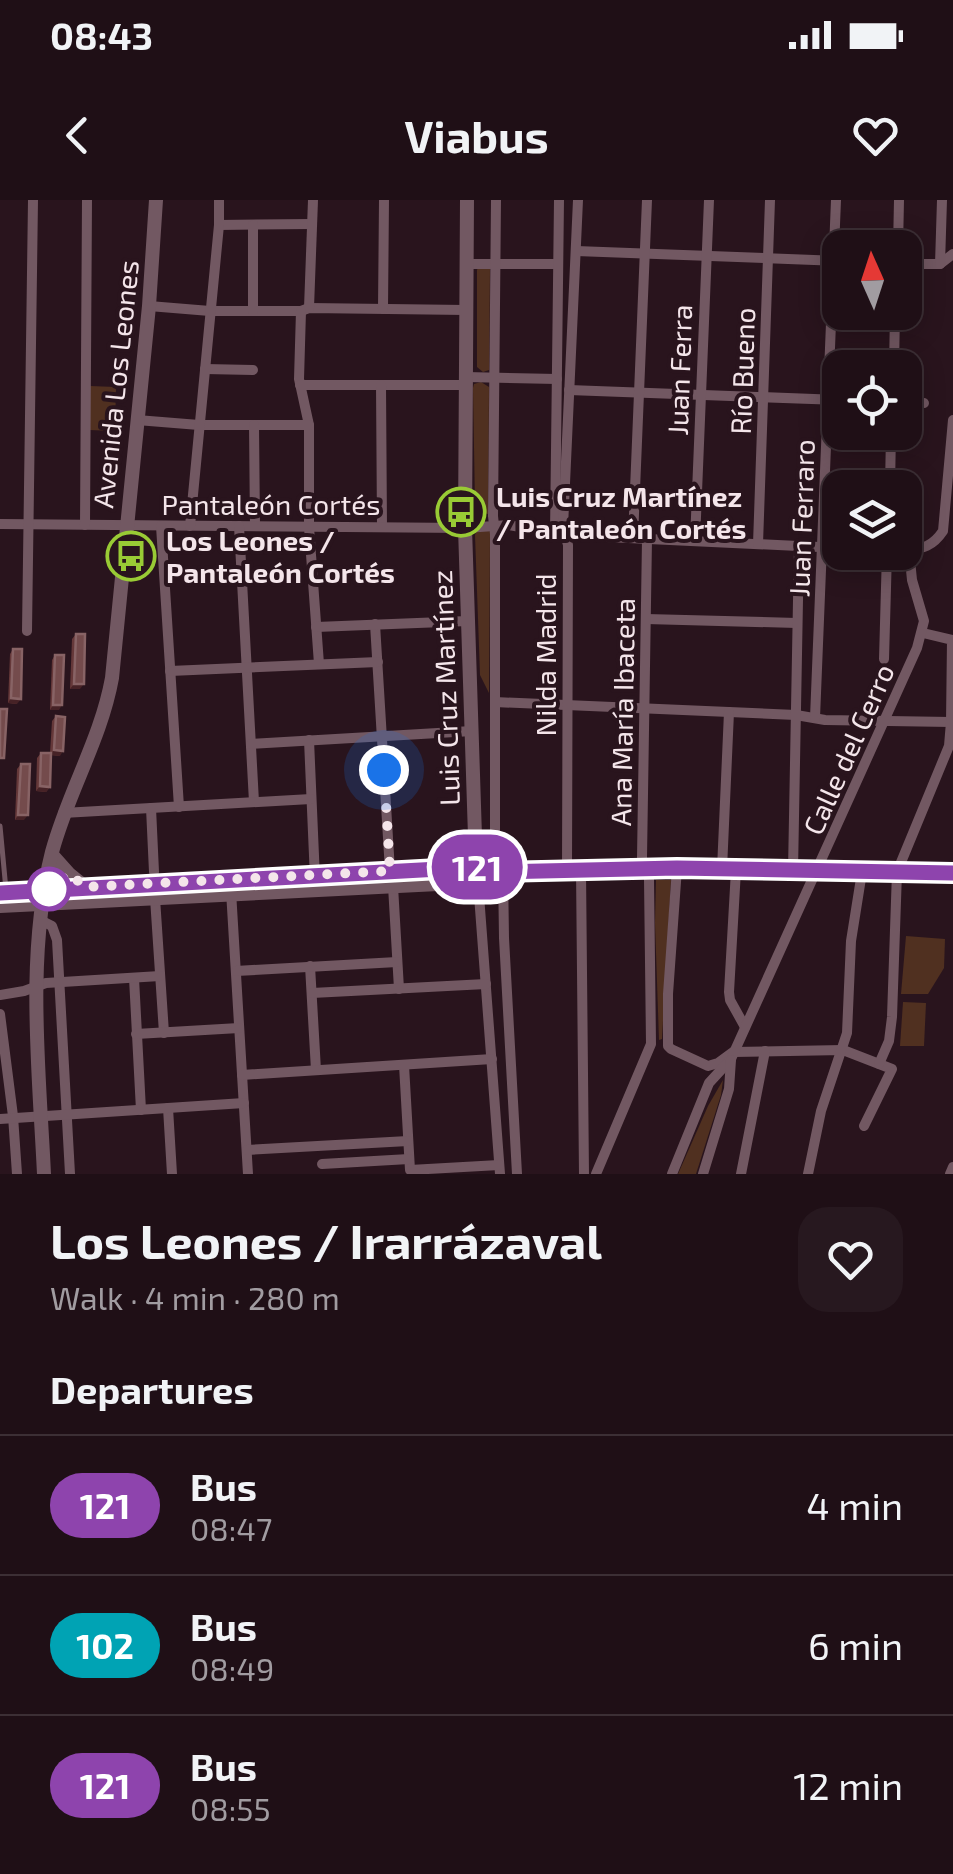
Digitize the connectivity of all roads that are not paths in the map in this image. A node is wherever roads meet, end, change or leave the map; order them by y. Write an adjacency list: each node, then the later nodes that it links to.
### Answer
1 (33, 200): 57 (street)
2 (87, 200): 59 (street)
3 (156, 200): 33 (street, Avenida Los Leones)
4 (219, 200): 18 (street)
5 (313, 200): 17 (street)
6 (384, 200): 34 (street)
7 (467, 200): 28 (street, Luis Cruz Martínez)
8 (496, 200): 29 (street, Luis Cruz Martínez)
9 (560, 200): 30 (street, Nilda Madrid)
10 (578, 200): 22 (street, Nilda Madrid)
11 (648, 200): 23 (street)
12 (709, 200): 25 (street, Juan Ferra)
13 (770, 200): 26 (street, Río Bueno)
14 (836, 200): 20 (street, Juan Ferraro)
15 (899, 200): 21 (street)
16 (945, 203): 32 (street)
17 (312, 224): 19 (street); 35 (street)
18 (219, 225): 19 (street); 37 (street)
19 (253, 225): 38 (street)
20 (836, 230)
21 (898, 230)
22 (576, 251): 23 (street); 46 (street, Nilda Madrid)
23 (645, 254): 25 (street); 47 (street)
24 (953, 254): 32 (street)
25 (706, 256): 26 (street); 48 (street, Juan Ferra)
26 (768, 259): 27 (street); 49 (street, Río Bueno)
27 (822, 261)
28 (467, 264): 29 (street); 36 (street, Luis Cruz Martínez)
29 (496, 264): 30 (street); 41 (street, Luis Cruz Martínez)
30 (558, 264): 42 (street, Nilda Madrid)
31 (922, 264): 32 (street)
32 (940, 264)
33 (149, 306): 37 (street); 51 (street, Avenida Los Leones)
34 (383, 309): 35 (street); 36 (street)
35 (305, 310): 38 (street); 44 (street)
36 (466, 310): 43 (street, Luis Cruz Martínez)
37 (210, 311): 38 (street); 39 (street)
38 (253, 311)
39 (205, 370): 40 (street); 53 (street)
40 (252, 370)
41 (494, 378): 42 (street); 43 (street); 58 (street, Luis Cruz Martínez)
42 (557, 378): 68 (street, Nilda Madrid)
43 (466, 381): 45 (street); 67 (street, Luis Cruz Martínez)
44 (300, 384): 45 (street); 55 (street)
45 (381, 385): 66 (street)
46 (570, 390): 47 (street); 68 (street, Nilda Madrid)
47 (640, 393): 48 (street); 69 (street)
48 (701, 395): 49 (street); 71 (street, Juan Ferra)
49 (763, 397): 50 (street); 72 (street, Río Bueno)
50 (822, 399)
51 (137, 420): 53 (street); 60 (street, Avenida Los Leones)
52 (953, 420): 75 (street)
53 (199, 425): 54 (street); 62 (street)
54 (254, 425): 55 (street); 64 (street)
55 (308, 425): 65 (street)
56 (0, 524): 57 (street, Pantaleón Cortés)
57 (28, 524): 59 (street, Pantaleón Cortés); 83 (street)
58 (494, 524): 67 (street, Pantaleón Cortés); 68 (street, Pantaleón Cortés); 91 (street, Luis Cruz Martínez)
59 (85, 525): 60 (street, Pantaleón Cortés)
60 (127, 525): 61 (street, Pantaleón Cortés); 107 (street, Avenida Los Leones)
61 (161, 526): 62 (street, Pantaleón Cortés); 90 (street)
62 (190, 526): 63 (street, Pantaleón Cortés)
63 (239, 526): 64 (street, Pantaleón Cortés); 89 (street)
64 (256, 526): 65 (street, Pantaleón Cortés)
65 (309, 527): 66 (street, Pantaleón Cortés); 82 (street)
66 (382, 528): 67 (street, Pantaleón Cortés)
67 (465, 528): 79 (street, Luis Cruz Martínez)
68 (560, 534): 69 (street, Pantaleón Cortés); 92 (street, Nilda Madrid)
69 (633, 538): 70 (street, Pantaleón Cortés)
70 (647, 539): 71 (street, Pantaleón Cortés); 78 (street, Ana María Ibaceta)
71 (695, 541): 72 (street, Pantaleón Cortés)
72 (758, 544): 73 (street, Pantaleón Cortés)
73 (799, 546): 74 (street, Pantaleón Cortés); 80 (street, Juan Ferraro)
74 (822, 547): 96 (street, Juan Ferraro)
75 (922, 548)
76 (886, 570): 86 (street)
77 (910, 570): 84 (street)
78 (646, 619): 80 (street); 93 (street, Ana María Ibaceta)
79 (468, 620): 81 (street); 99 (street, Luis Cruz Martínez)
80 (798, 623): 95 (street, Juan Ferraro)
81 (375, 624): 82 (street); 87 (street)
82 (316, 626): 88 (street)
83 (27, 630)
84 (923, 633): 85 (street); 97 (street, Calle del Cerro)
85 (952, 638): 98 (street)
86 (884, 658)
87 (378, 662): 88 (street); 100 (street)
88 (319, 664): 89 (street)
89 (247, 668): 90 (street); 102 (street)
90 (170, 671): 105 (street)
91 (495, 702): 92 (street); 118 (street, Luis Cruz Martínez)
92 (567, 705): 93 (street); 113 (street, Nilda Madrid)
93 (644, 708): 94 (street); 111 (street, Ana María Ibaceta)
94 (728, 712): 95 (street); 112 (street)
95 (796, 715): 96 (street); 116 (street, Juan Ferraro)
96 (815, 718): 97 (street)
97 (884, 721): 98 (street); 119 (street, Calle del Cerro)
98 (951, 722): 121 (street)
99 (472, 732): 100 (street); 123 (street, Luis Cruz Martínez)
100 (382, 736): 101 (street); 124 (street)
101 (309, 740): 102 (street); 103 (street)
102 (251, 744): 104 (street)
103 (312, 799): 104 (street); 125 (street)
104 (254, 802): 105 (street)
105 (180, 807): 106 (street)
106 (151, 808): 107 (street); 117 (street)
107 (63, 813): 109 (street, Avenida Los Leones)
108 (0, 826): 130 (lane)
109 (52, 855): 126 (street); 128 (street, Avenida Los Leones)
110 (677, 868): 111 (street); 112 (street); 150 (street)
111 (646, 869): 114 (street); 178 (street, Ana María Ibaceta)
112 (722, 869): 115 (street)
113 (566, 870): 114 (street); 118 (street)
114 (581, 870): 177 (street)
115 (736, 870): 116 (street); 144 (street)
116 (793, 871): 119 (street)
117 (154, 872)
118 (499, 872): 123 (street); 176 (street, Luis Cruz Martínez)
119 (818, 872): 120 (street); 144 (street, Calle del Cerro)
120 (862, 872): 121 (street); 148 (street)
121 (897, 872): 122 (street); 152 (street)
122 (953, 873)
123 (477, 874): 124 (street); 138 (street, Luis Cruz Martínez)
124 (392, 879): 125 (street); 132 (street)
125 (315, 883): 127 (street)
126 (86, 887): 127 (street); 128 (street)
127 (231, 887): 129 (street); 134 (street)
128 (44, 896): 129 (street); 130 (street); 131 (street, Avenida Los Leones)
129 (156, 898): 135 (street)
130 (4, 899): 131 (street)
131 (45, 928): 137 (street, Avenida Los Leones); 139 (street, Avenida Los Leones)
132 (397, 962): 133 (street); 140 (street)
133 (310, 966): 134 (street); 141 (street)
134 (236, 971): 145 (street)
135 (160, 976): 136 (street); 146 (street)
136 (134, 978): 137 (street); 147 (street)
137 (59, 982): 139 (street); 159 (street, Avenida Los Leones)
138 (486, 984): 140 (street); 151 (street, Luis Cruz Martínez)
139 (37, 986): 142 (street); 161 (street, Avenida Los Leones)
140 (399, 989): 141 (street)
141 (312, 994): 154 (street)
142 (0, 995)
143 (0, 1014): 160 (street)
144 (745, 1027): 150 (street, Calle del Cerro)
145 (239, 1028): 146 (street); 155 (street)
146 (164, 1033): 147 (street)
147 (136, 1034): 158 (street)
148 (843, 1050): 149 (street); 152 (street); 182 (street)
149 (766, 1051): 150 (street); 181 (street)
150 (732, 1055): 179 (street, Calle del Cerro); 180 (street)
151 (492, 1059): 153 (street); 170 (street, Luis Cruz Martínez)
152 (879, 1064): 163 (street)
153 (404, 1065): 154 (street); 164 (street)
154 (316, 1070): 155 (street)
155 (242, 1075): 156 (street)
156 (244, 1104): 157 (street); 166 (street)
157 (168, 1108): 158 (street); 174 (street)
158 (141, 1110): 159 (street)
159 (67, 1114): 161 (street); 173 (street, Avenida Los Leones)
160 (13, 1116): 161 (street); 162 (street); 171 (street)
161 (42, 1116): 172 (street, Avenida Los Leones)
162 (0, 1118)
163 (864, 1126)
164 (408, 1141): 165 (street); 167 (street)
165 (322, 1146): 166 (street); 169 (street)
166 (247, 1150): 175 (street)
167 (410, 1164): 169 (street); 170 (street)
168 (953, 1167): 183 (street)
169 (323, 1169)
170 (500, 1169)
171 (17, 1174)
172 (44, 1174)
173 (70, 1174)
174 (172, 1174)
175 (248, 1174)
176 (517, 1174)
177 (584, 1174)
178 (596, 1174)
179 (672, 1174)
180 (703, 1174)
181 (741, 1174)
182 (808, 1174)
183 (950, 1174)

